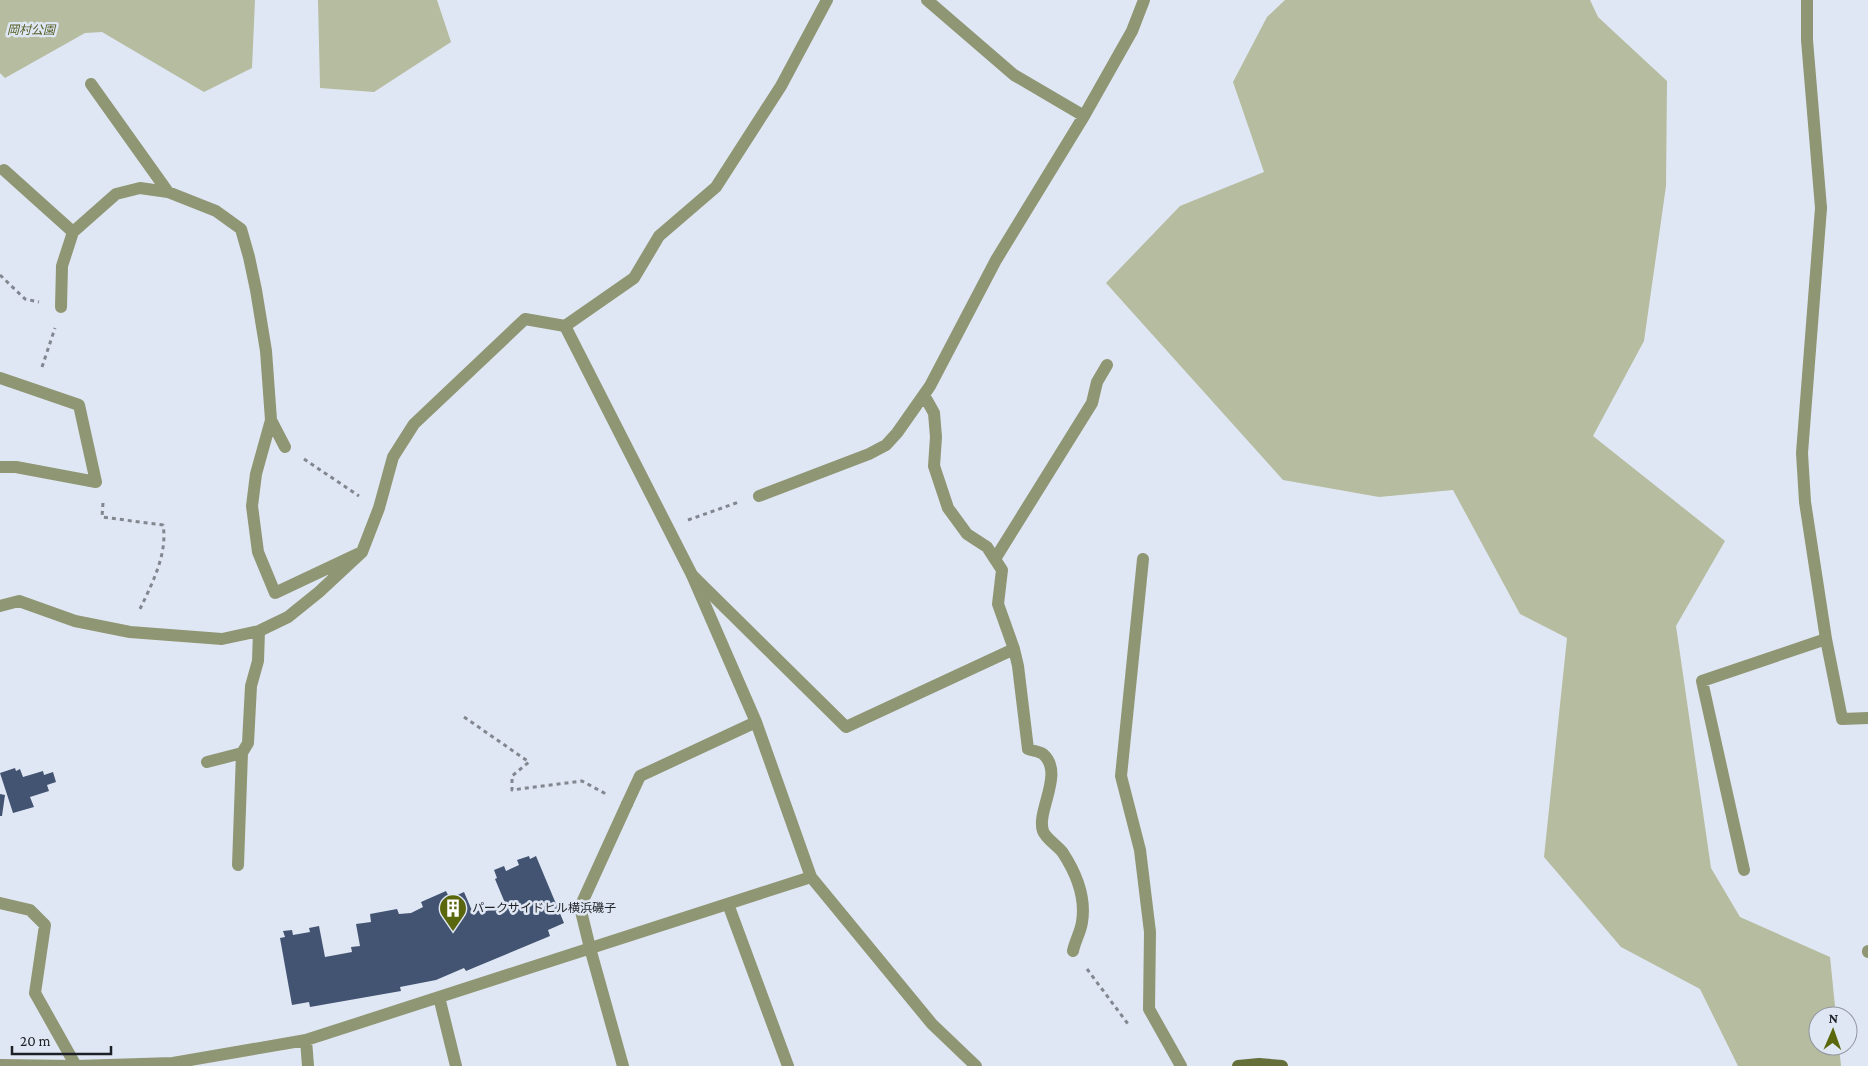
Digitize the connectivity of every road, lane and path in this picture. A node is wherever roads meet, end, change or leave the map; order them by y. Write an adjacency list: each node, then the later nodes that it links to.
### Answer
1 (827, 0): 12 (street)
2 (927, 0): 6 (street)
3 (1144, 0): 6 (street)
4 (1806, 0): 31 (street)
5 (91, 84): 8 (street)
6 (1084, 116): 16 (street)
7 (4, 170): 9 (street)
8 (168, 192): 9 (street); 17 (street)
9 (72, 232): 11 (street)
10 (0, 275): 11 (path)
11 (61, 308): 15 (path)
12 (565, 326): 22 (street); 23 (street)
13 (1107, 365): 25 (street)
14 (0, 378): 15 (street)
15 (35, 391): 20 (street)
16 (924, 395): 21 (street); 25 (street)
17 (271, 420): 18 (street); 24 (street)
18 (285, 447): 22 (path)
19 (0, 467): 20 (street)
20 (96, 482): 30 (path)
21 (758, 496): 23 (path)
22 (379, 508): 24 (street)
23 (668, 526): 27 (street)
24 (362, 552): 29 (street)
25 (995, 559): 32 (street)
26 (1143, 559): 56 (street)
27 (692, 575): 32 (street); 35 (street)
28 (0, 606): 30 (street)
29 (260, 631): 30 (street); 36 (street)
30 (130, 632)
31 (1826, 638): 34 (street); 40 (street)
32 (1014, 650): 45 (street)
33 (464, 717): 38 (path)
34 (1868, 718)
35 (756, 722): 38 (street); 41 (street)
36 (242, 753): 37 (street); 39 (street)
37 (206, 762)
38 (627, 804): 44 (street)
39 (238, 864)
40 (1744, 870)
41 (811, 877): 43 (street); 55 (street)
42 (0, 903): 50 (street)
43 (728, 904): 44 (street); 54 (street)
44 (590, 948): 46 (street); 53 (street)
45 (1073, 950): 47 (path)
46 (439, 997): 48 (street); 52 (street)
47 (1131, 1028)
48 (306, 1040): 50 (street); 51 (street)
49 (0, 1065): 50 (street)
50 (76, 1066)
51 (308, 1066)
52 (456, 1066)
53 (624, 1066)
54 (788, 1066)
55 (976, 1066)
56 (1181, 1066)
57 (1238, 1066): 58 (street)
58 (1282, 1066)

